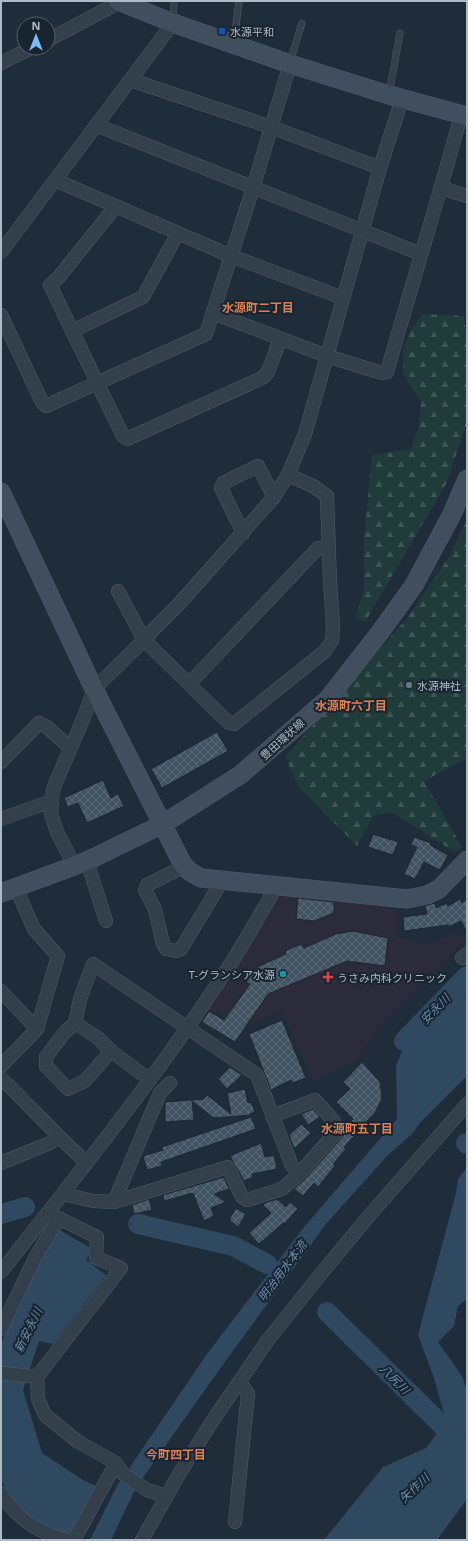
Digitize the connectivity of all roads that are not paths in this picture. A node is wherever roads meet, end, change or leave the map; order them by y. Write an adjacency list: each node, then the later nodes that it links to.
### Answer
1 (120, 1): 4 (street); 7 (street)
2 (174, 1): 4 (lane)
3 (239, 1): 8 (lane)
4 (173, 22): 8 (street); 12 (street)
5 (302, 23): 11 (lane)
6 (400, 33): 13 (lane)
7 (56, 36)
8 (233, 43): 11 (street)
9 (16, 56): 10 (street)
10 (1, 63)
11 (290, 64): 13 (street); 16 (street)
12 (131, 80): 15 (street); 16 (street)
13 (396, 97): 14 (street); 17 (street)
14 (464, 116): 20 (street)
15 (96, 125): 18 (street); 19 (street)
16 (271, 126): 17 (street); 19 (street)
17 (380, 168): 23 (street)
18 (55, 180): 22 (street); 25 (street)
19 (253, 188): 23 (street); 27 (street)
20 (442, 188): 21 (street); 26 (street)
21 (467, 196)
22 (116, 206): 24 (street); 31 (street)
23 (363, 231): 26 (street); 28 (street)
24 (178, 233): 27 (street); 31 (street)
25 (1, 252)
26 (421, 254): 33 (street)
27 (231, 256): 28 (street); 29 (street)
28 (343, 298): 33 (street)
29 (213, 313): 32 (street); 34 (street)
30 (1, 314): 34 (street)
31 (72, 331): 34 (street)
32 (280, 339): 33 (street); 34 (street)
33 (327, 356): 35 (street)
34 (97, 383)
35 (288, 474): 38 (street); 40 (street)
36 (467, 479): 49 (street, 豊田環状線)
37 (2, 496): 44 (street)
38 (274, 497): 39 (street); 39 (street)
39 (243, 533): 42 (street)
40 (329, 547): 43 (street); 43 (street)
41 (118, 591): 42 (street)
42 (144, 640): 43 (street); 44 (street)
43 (190, 683)
44 (94, 689): 45 (street); 49 (street)
45 (70, 748): 46 (street); 47 (street)
46 (2, 757)
47 (52, 801): 48 (street); 51 (street)
48 (1, 819)
49 (163, 824): 51 (street, 豊田環状線); 52 (street)
50 (467, 860): 54 (street)
51 (81, 863): 55 (street, 豊田環状線); 56 (street)
52 (185, 866): 53 (street); 53 (street)
53 (222, 880): 54 (street)
54 (276, 887): 59 (street)
55 (8, 890): 60 (street)
56 (106, 921)
57 (1, 991): 60 (street)
58 (75, 1024): 59 (street); 61 (street); 61 (street)
59 (187, 1028): 64 (street); 67 (street)
60 (37, 1029): 62 (street)
61 (111, 1051): 64 (street)
62 (1, 1066)
63 (1, 1078): 68 (street)
64 (150, 1080): 70 (street)
65 (170, 1083): 73 (street)
66 (467, 1104): 79 (street)
67 (272, 1116): 71 (street); 71 (street)
68 (59, 1137): 69 (street); 70 (street)
69 (2, 1162)
70 (87, 1163): 72 (street)
71 (299, 1174): 73 (street)
72 (64, 1194): 73 (street); 74 (street)
73 (114, 1202)
74 (53, 1215): 75 (street); 76 (street); 78 (street)
75 (1, 1272)
76 (1, 1329)
77 (1, 1373): 78 (street)
78 (37, 1377): 80 (street)
79 (240, 1382): 82 (street); 83 (street)
80 (119, 1468): 82 (street); 85 (street)
81 (1, 1493): 84 (street)
82 (165, 1496): 86 (street)
83 (235, 1522)
84 (67, 1540)
85 (74, 1540)
86 (142, 1540)

